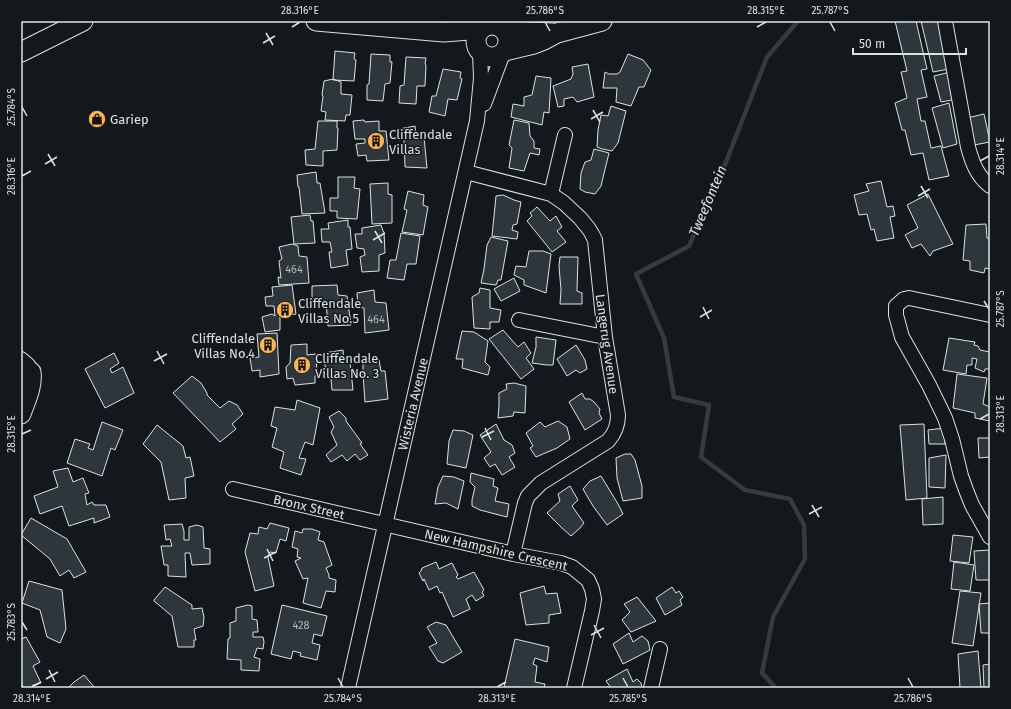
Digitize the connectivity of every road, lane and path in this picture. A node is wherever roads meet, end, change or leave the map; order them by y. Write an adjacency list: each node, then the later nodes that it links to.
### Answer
1 (83, 21): 10 (street)
2 (316, 21): 7 (street)
3 (602, 21): 8 (street)
4 (945, 21): 15 (street)
5 (481, 29): 6 (street); 7 (street); 9 (street)
6 (505, 31): 8 (street); 11 (street)
7 (444, 32): 9 (street)
8 (557, 33): 11 (street)
9 (479, 50): 11 (street); 12 (street, Wisteria Avenue)
10 (21, 52)
11 (504, 52): 12 (street, Wisteria Avenue)
12 (477, 121): 14 (street, Wisteria Avenue)
13 (565, 135): 16 (street)
14 (466, 172): 16 (street, Langerug Avenue); 23 (street, Wisteria Avenue)
15 (990, 186)
16 (550, 194): 19 (street, Langerug Avenue)
17 (990, 314): 24 (street)
18 (519, 320): 19 (street)
19 (605, 337): 25 (street, Langerug Avenue)
20 (26, 365): 21 (street)
21 (21, 414)
22 (232, 489): 23 (street, Bronx Street)
23 (385, 524): 25 (street, New Hampshire Crescent); 27 (street, Wisteria Avenue)
24 (990, 537)
25 (514, 554): 28 (street, New Hampshire Crescent)
26 (660, 649): 29 (street)
27 (348, 688)
28 (574, 688)
29 (651, 688)

